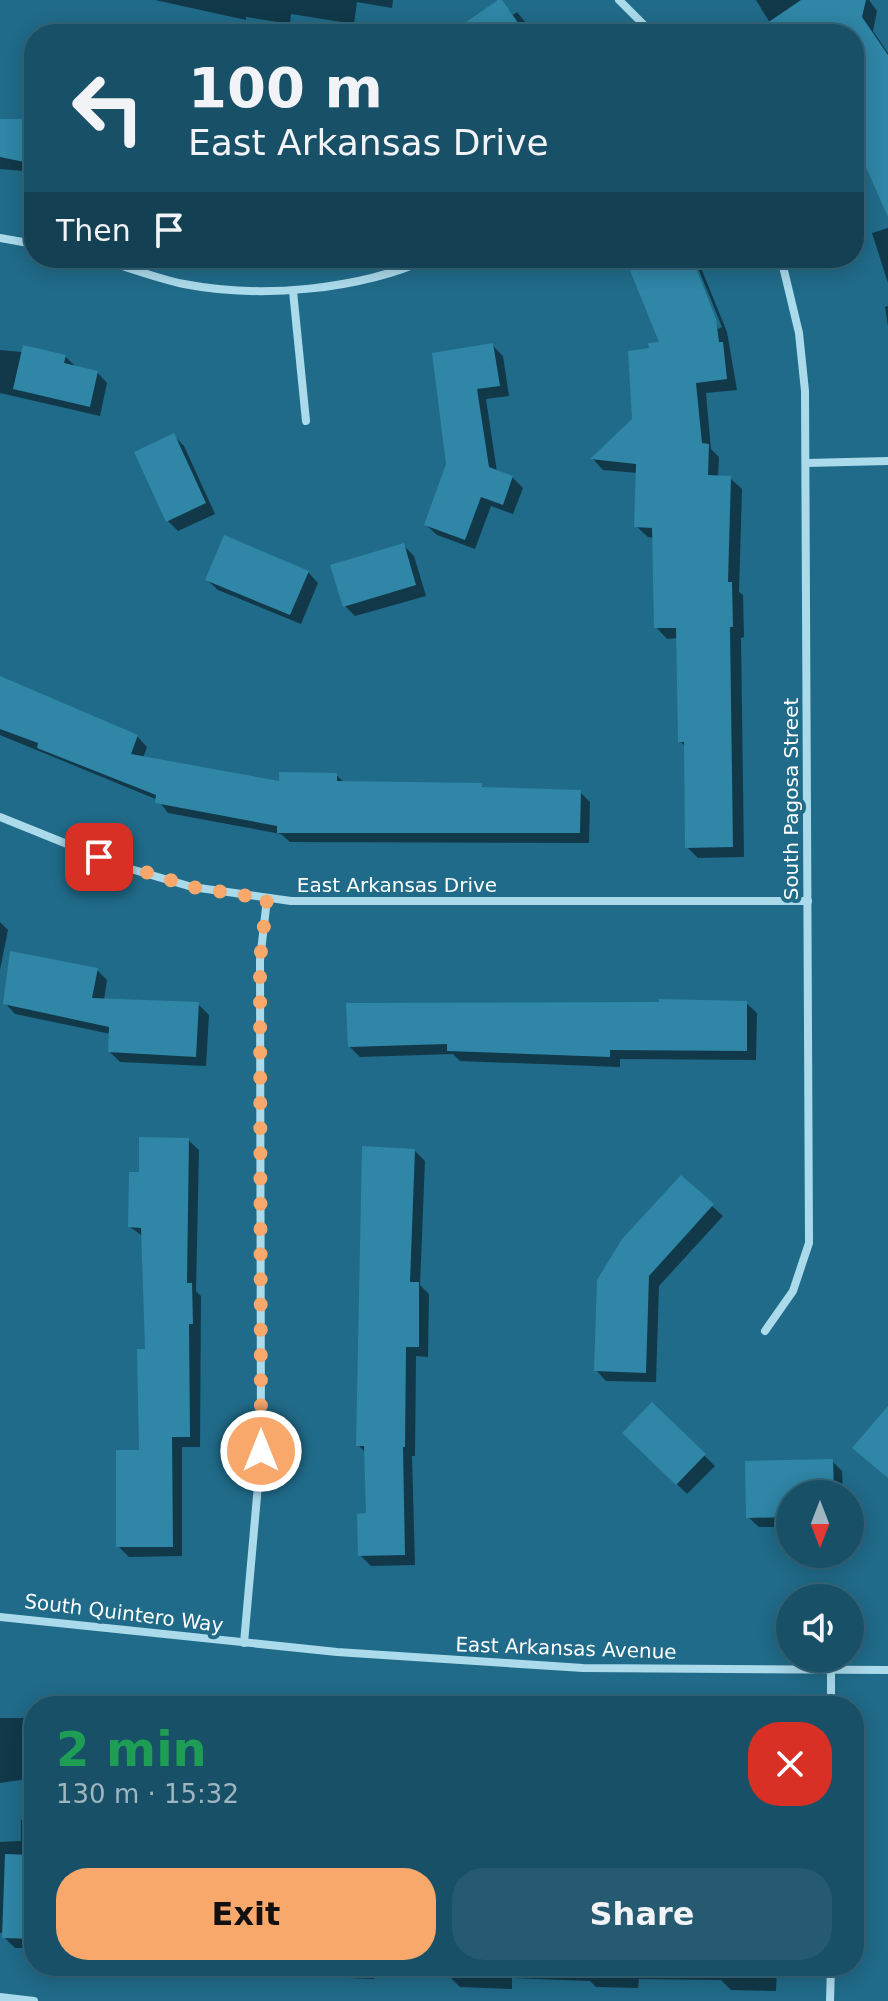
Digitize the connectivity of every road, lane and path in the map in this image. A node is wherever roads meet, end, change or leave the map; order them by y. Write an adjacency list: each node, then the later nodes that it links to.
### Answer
1 (619, 0): 2 (street)
2 (643, 24)
3 (0, 238): 4 (street)
4 (24, 242)
5 (130, 268): 8 (street)
6 (408, 268): 8 (street)
7 (783, 268): 11 (street, South Pagosa Street)
8 (293, 291): 9 (street)
9 (306, 421)
10 (888, 461): 11 (street)
11 (806, 463): 14 (street, South Pagosa Street)
12 (0, 817): 13 (street, East Arkansas Drive)
13 (267, 899): 14 (street, East Arkansas Drive); 17 (street)
14 (808, 901): 15 (street, South Pagosa Street)
15 (765, 1331)
16 (0, 1617): 17 (street, South Quintero Way)
17 (244, 1643): 18 (street, East Arkansas Avenue)
18 (776, 1670)
19 (864, 1670): 20 (street, East Arkansas Avenue)
20 (888, 1670)
21 (831, 1672): 22 (street)
22 (831, 1696)
23 (831, 1976): 26 (street)
24 (0, 1997): 25 (street)
25 (34, 2001)
26 (830, 2001)

